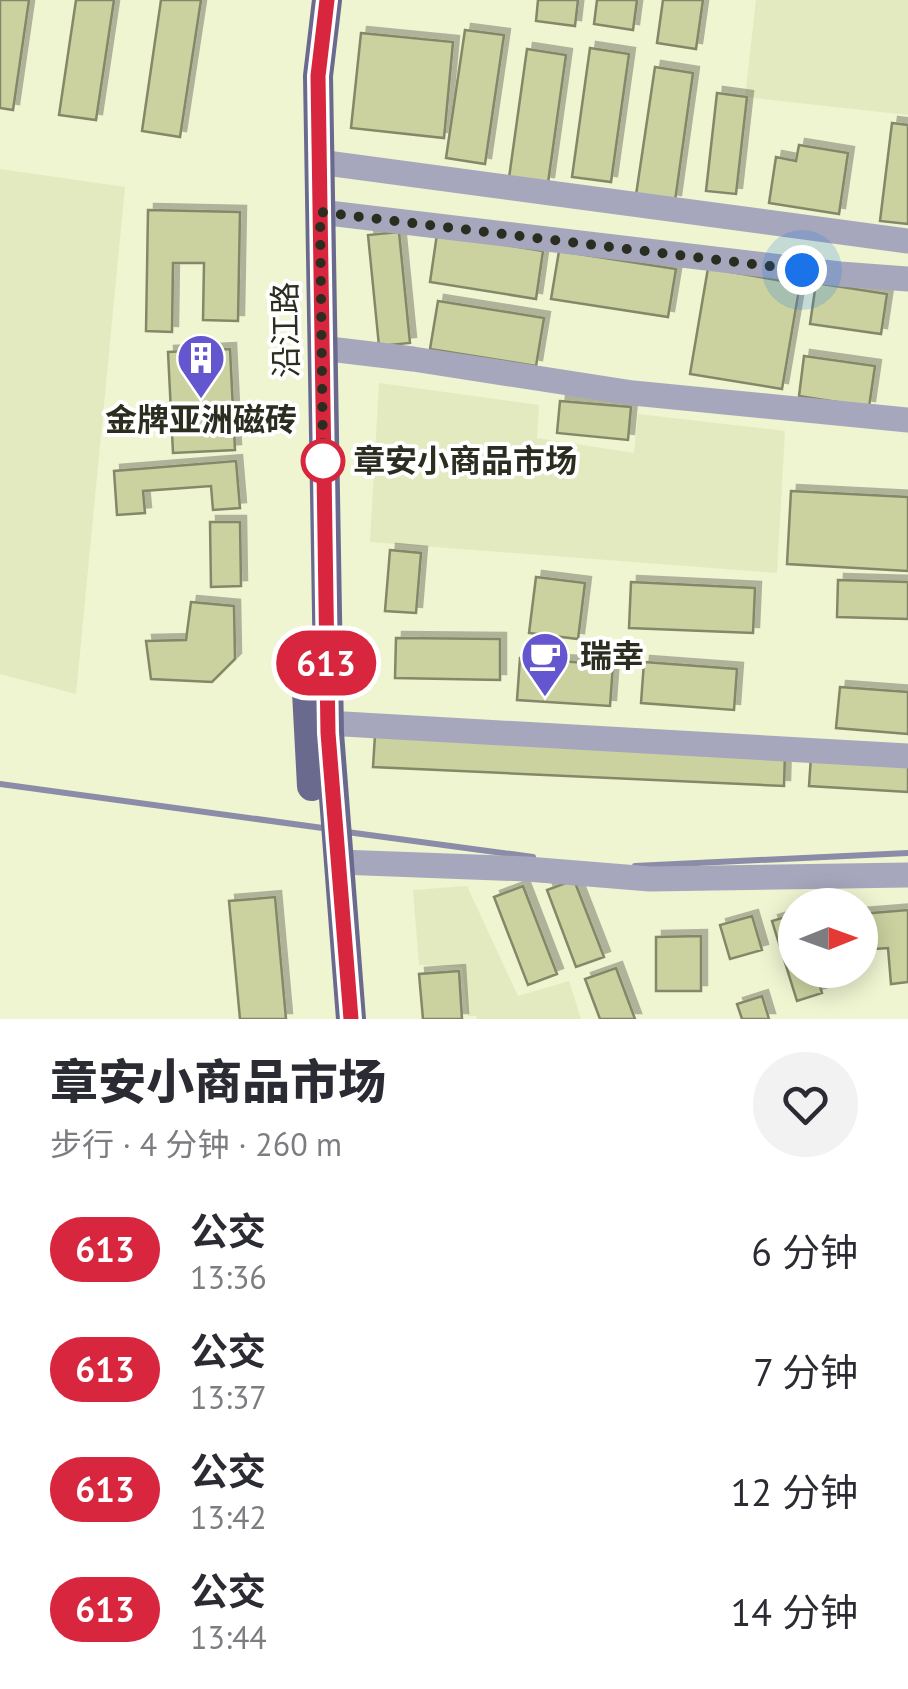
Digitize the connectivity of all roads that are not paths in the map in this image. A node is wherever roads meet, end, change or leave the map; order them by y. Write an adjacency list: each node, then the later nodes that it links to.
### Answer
1 (307, 0): 9 (main road, 沿江路)
2 (327, 0): 3 (main road, 沿江路)
3 (319, 162): 4 (main road, 沿江路); 5 (street)
4 (320, 212): 6 (street); 7 (main road, 沿江路)
5 (908, 241)
6 (908, 279)
7 (321, 348): 8 (street); 9 (main road, 沿江路)
8 (908, 420)
9 (318, 728): 10 (street); 11 (main road, 沿江路)
10 (908, 756)
11 (331, 849): 12 (street); 13 (main road, 沿江路); 14 (main road, 沿江路)
12 (908, 875)
13 (331, 1019)
14 (351, 1019)

